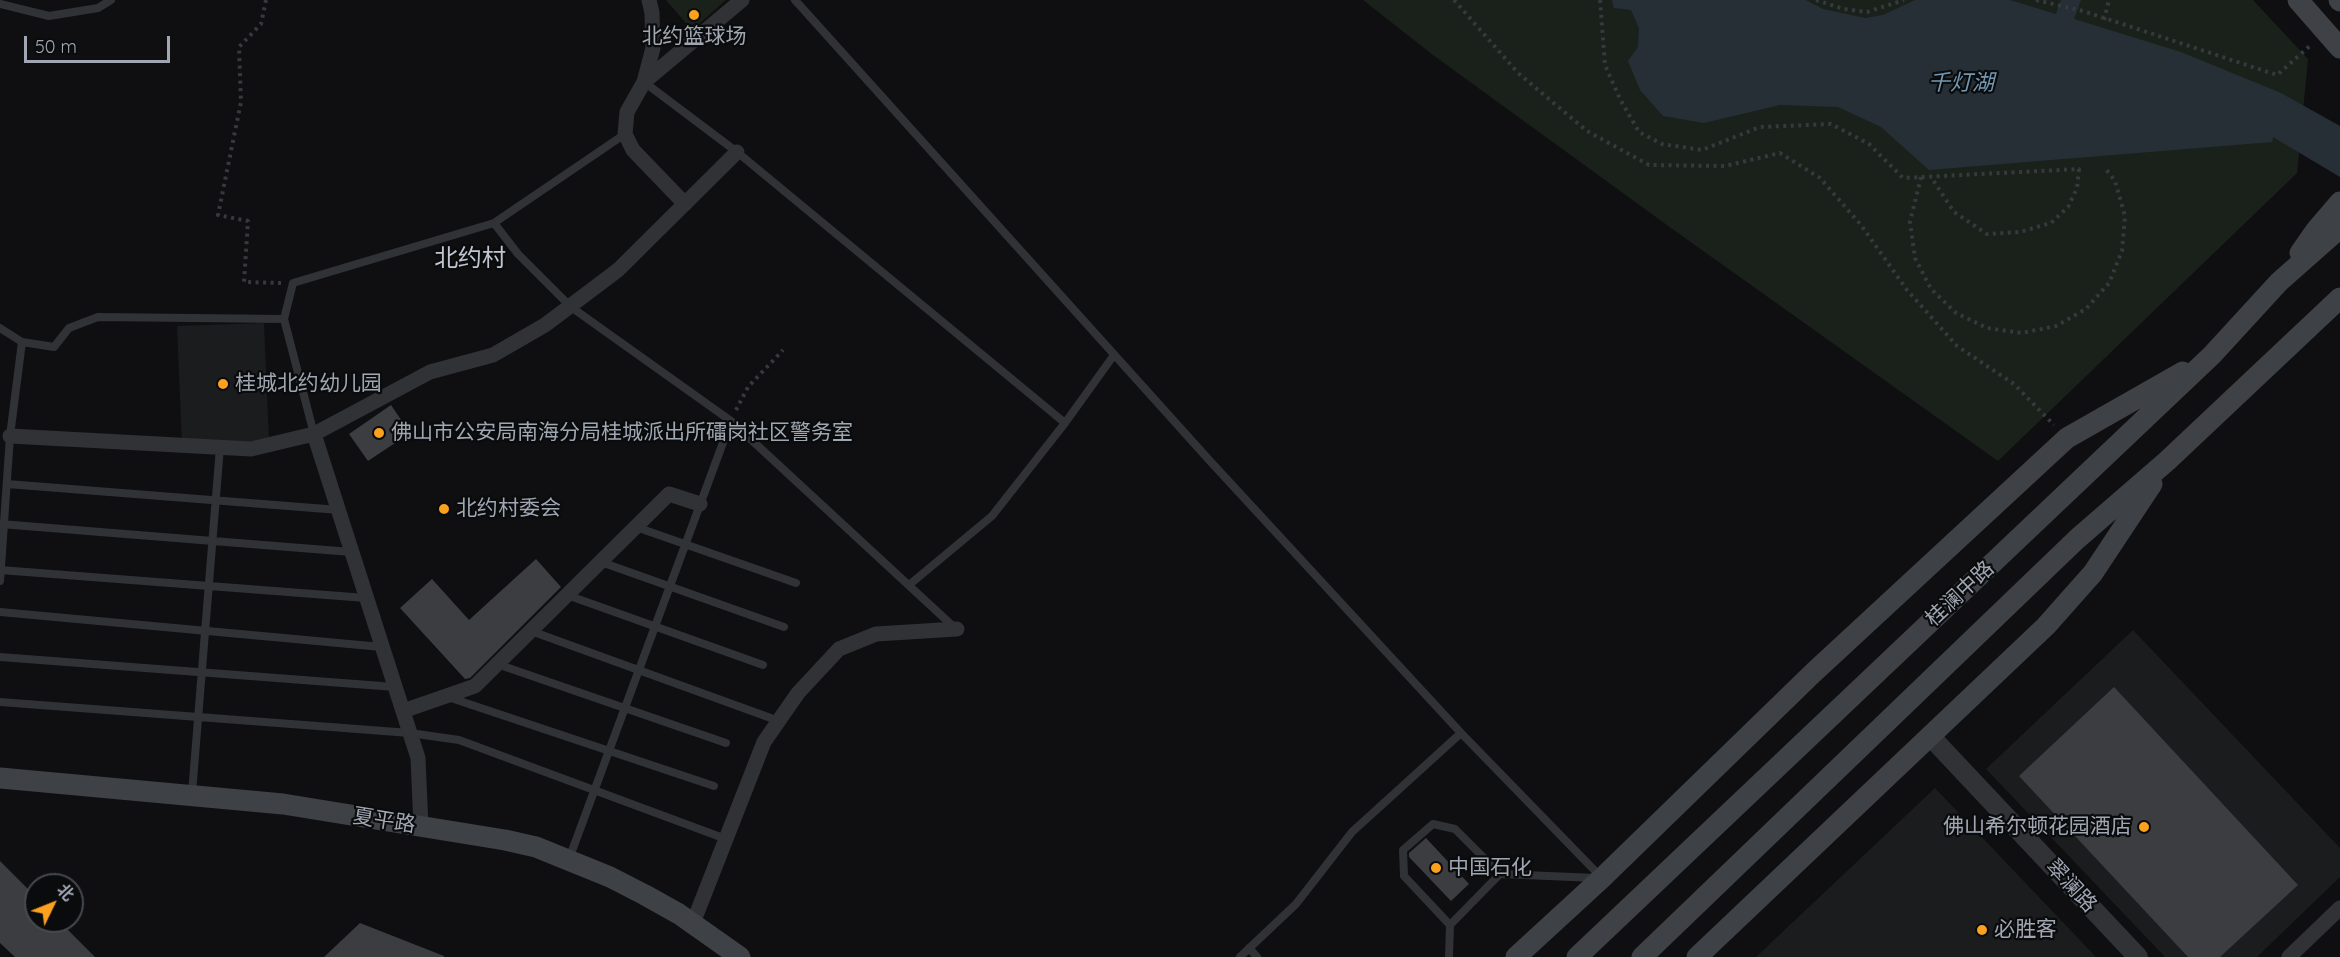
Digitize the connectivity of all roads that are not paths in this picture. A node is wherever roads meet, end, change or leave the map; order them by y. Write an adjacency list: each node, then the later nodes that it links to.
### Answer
1 (111, 0): 6 (lane)
2 (649, 0): 8 (street)
3 (742, 0): 8 (street)
4 (795, 0): 21 (lane)
5 (2298, 0): 7 (main road)
6 (0, 4)
7 (2340, 48)
8 (644, 81): 9 (street); 10 (lane)
9 (625, 135): 12 (street); 13 (lane)
10 (737, 152): 12 (street); 24 (lane)
11 (2340, 202): 15 (main road)
12 (685, 204): 17 (street)
13 (494, 223): 17 (lane); 18 (lane)
14 (2340, 228): 15 (main road, 桂澜中路)
15 (2279, 282): 22 (main road, 桂澜中路)
16 (2340, 298): 28 (main road, 桂澜中路)
17 (571, 307): 23 (lane); 25 (street)
18 (284, 319): 20 (lane); 25 (lane)
19 (0, 328): 20 (lane)
20 (22, 342): 26 (lane)
21 (1114, 355): 24 (lane); 67 (lane)
22 (2212, 355): 79 (main road); 89 (main road, 桂澜中路)
23 (730, 421): 31 (lane); 42 (lane)
24 (1065, 423): 42 (lane)
25 (314, 434): 27 (street); 32 (street)
26 (10, 436): 27 (street); 29 (lane)
27 (219, 447): 30 (lane)
28 (2167, 461): 68 (main road); 90 (main road, 桂澜中路)
29 (7, 484): 30 (lane); 33 (lane)
30 (215, 500): 32 (lane); 35 (lane)
31 (700, 504): 34 (street); 36 (lane)
32 (339, 510): 37 (street)
33 (2, 524): 35 (lane); 39 (lane)
34 (636, 527): 36 (lane); 38 (street)
35 (212, 541): 37 (lane); 43 (lane)
36 (685, 544): 41 (lane); 44 (lane)
37 (352, 552): 46 (street)
38 (600, 562): 44 (lane); 45 (street)
39 (0, 570): 40 (lane); 43 (lane)
40 (0, 581)
41 (796, 583)
42 (909, 585): 50 (lane)
43 (209, 586): 46 (lane); 51 (lane)
44 (670, 586): 48 (lane); 49 (lane)
45 (567, 595): 48 (lane); 52 (street)
46 (367, 598): 53 (street)
47 (0, 612): 51 (lane)
48 (655, 627): 56 (lane); 57 (lane)
49 (784, 627)
50 (957, 629): 65 (street)
51 (205, 630): 53 (lane); 58 (lane)
52 (531, 631): 55 (street); 57 (lane)
53 (382, 647): 59 (street)
54 (0, 657): 58 (lane)
55 (497, 664): 60 (street); 62 (lane)
56 (763, 665)
57 (639, 670): 62 (lane); 65 (lane)
58 (202, 672): 59 (lane); 64 (lane)
59 (395, 687): 63 (street)
60 (445, 696): 63 (street); 70 (lane)
61 (0, 702): 64 (lane)
62 (625, 708): 69 (lane); 70 (lane)
63 (403, 711): 66 (street)
64 (199, 717): 66 (lane); 74 (lane)
65 (779, 720): 76 (street)
66 (410, 733): 73 (lane); 75 (street)
67 (1461, 733): 79 (lane); 83 (lane)
68 (1931, 737): 91 (main road); 92 (street, 翠澜路)
69 (726, 743)
70 (609, 751): 72 (lane); 73 (lane)
71 (0, 778): 74 (main road, 夏平路)
72 (714, 786)
73 (595, 790): 76 (lane); 77 (lane)
74 (192, 795): 75 (main road, 夏平路)
75 (421, 826): 77 (main road, 夏平路)
76 (726, 838): 81 (street)
77 (569, 860): 81 (main road, 夏平路)
78 (1500, 874): 79 (lane); 82 (lane); 82 (lane)
79 (1602, 878): 88 (main road)
80 (2340, 908): 93 (street)
81 (693, 923): 84 (main road, 夏平路)
82 (1450, 925): 87 (lane)
83 (1249, 948): 85 (lane); 86 (lane)
84 (740, 957)
85 (1240, 957)
86 (1257, 957)
87 (1449, 957)
88 (1516, 957)
89 (1577, 957)
90 (1642, 957)
91 (1696, 957)
92 (2138, 957)
93 (2289, 957)

